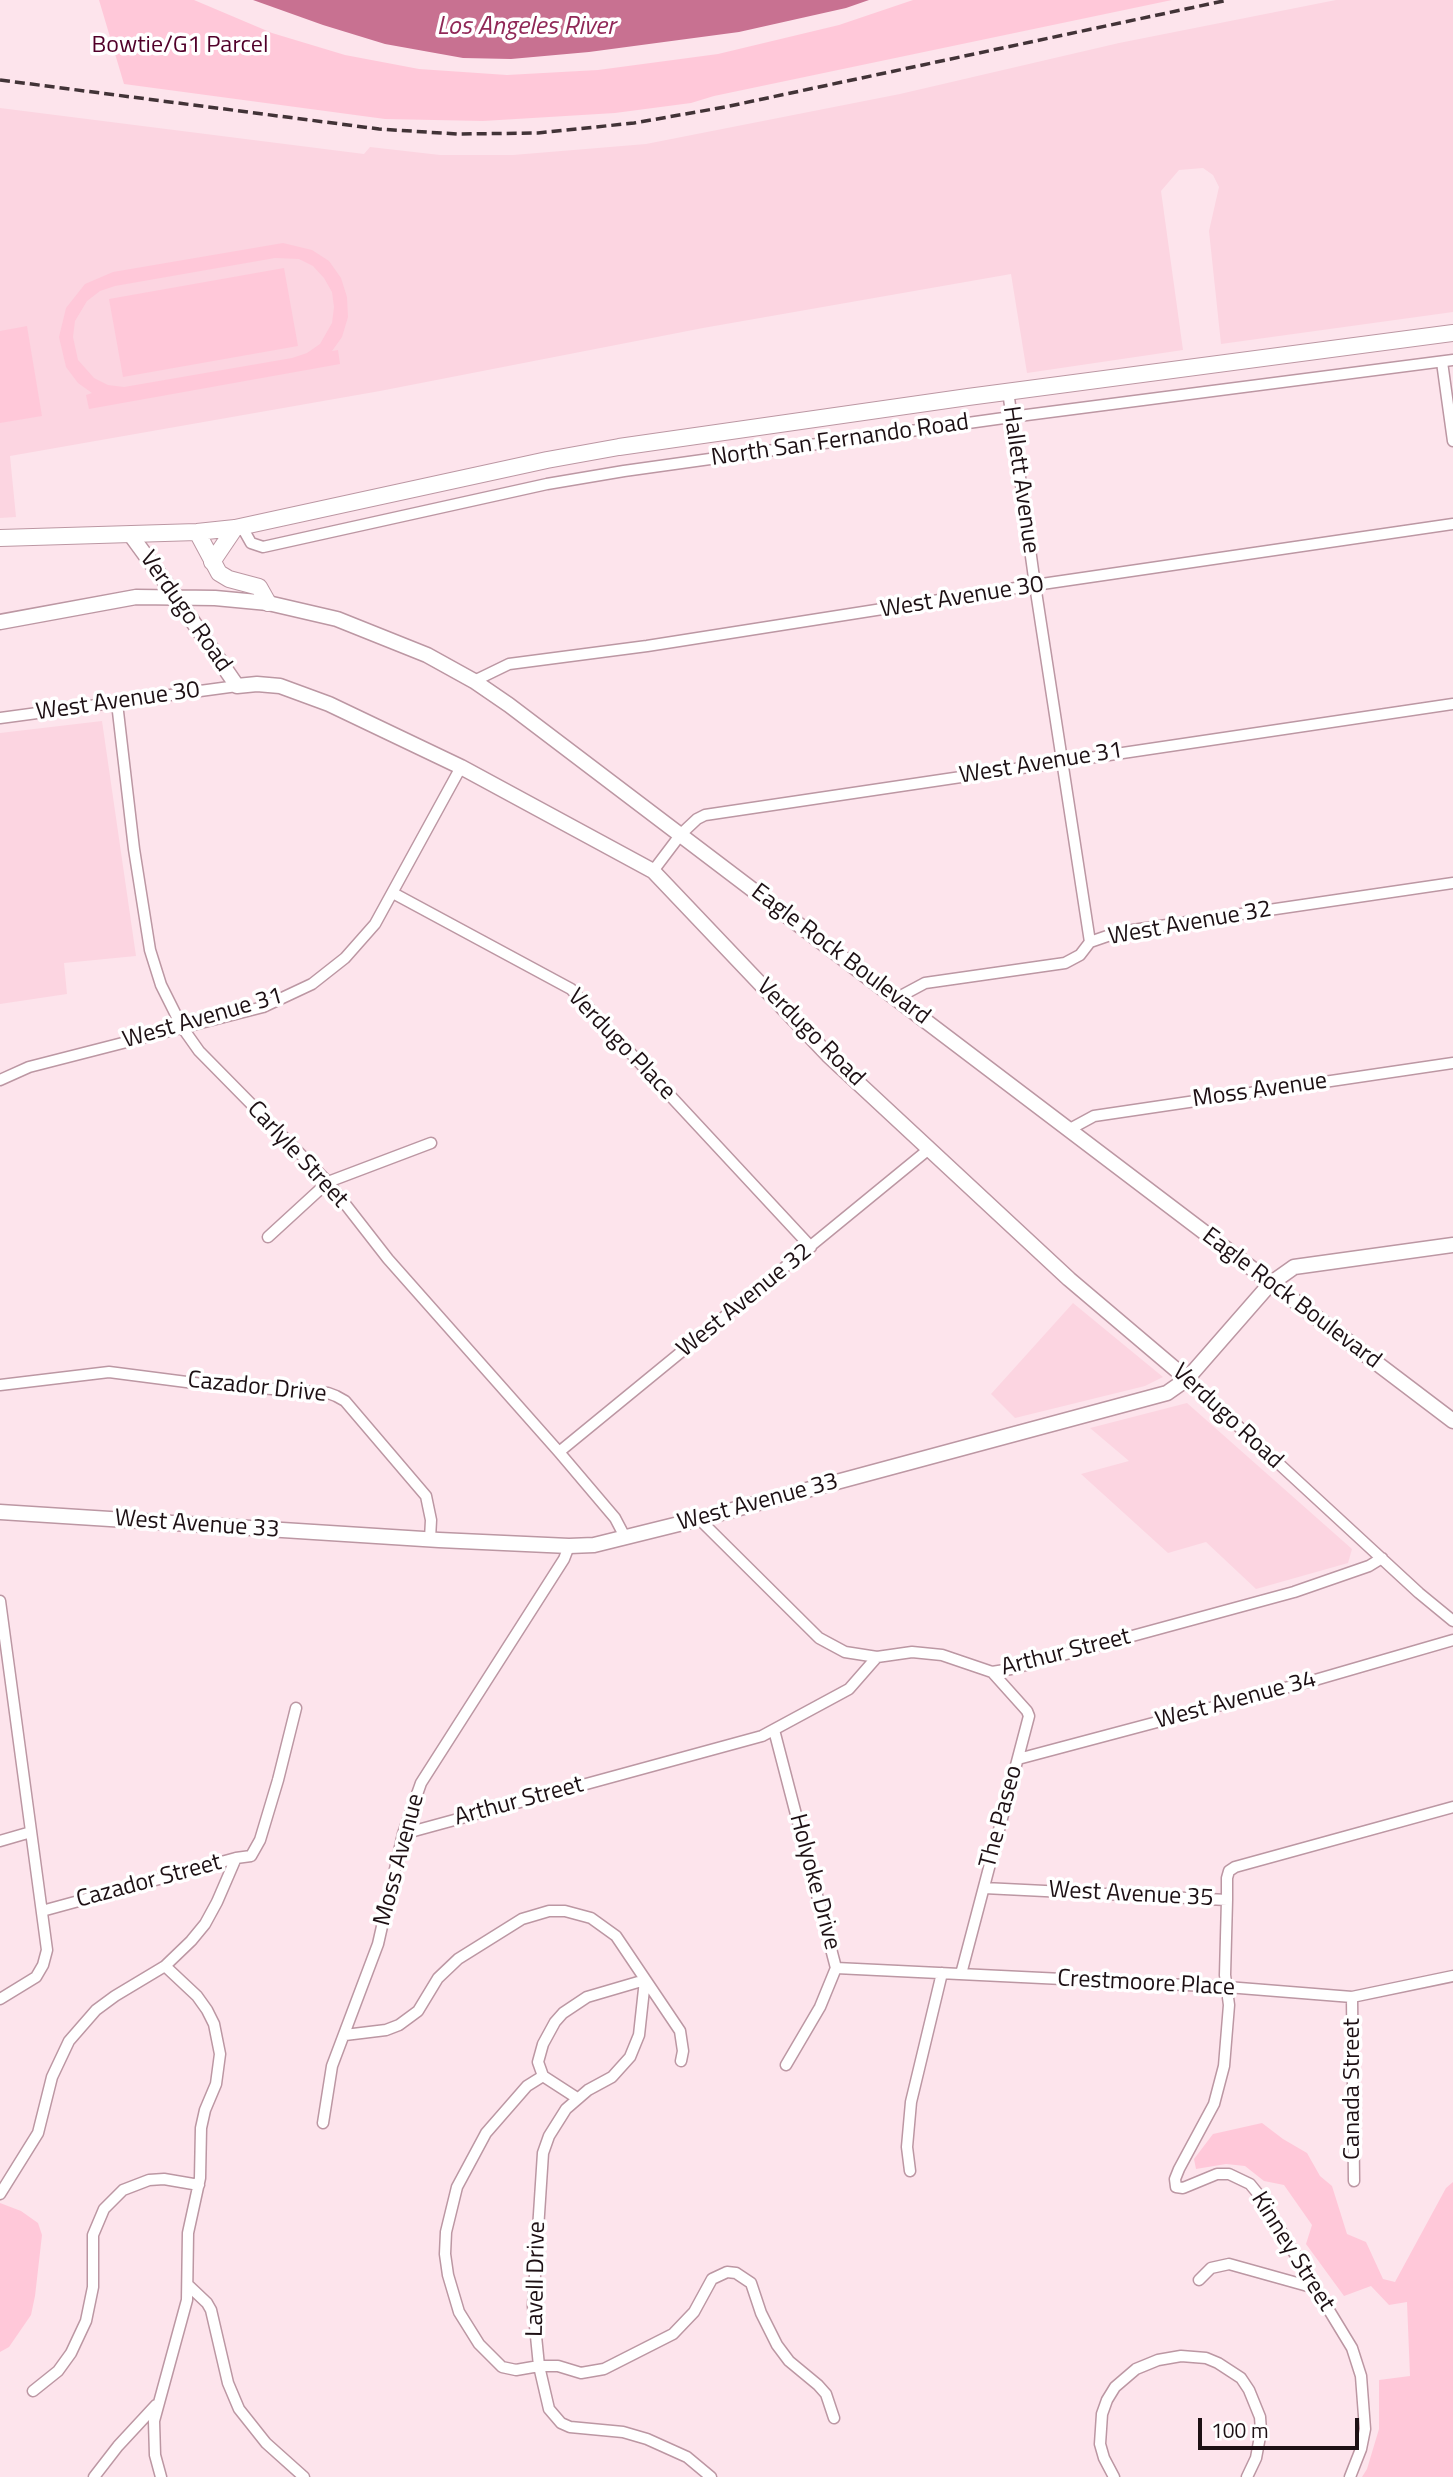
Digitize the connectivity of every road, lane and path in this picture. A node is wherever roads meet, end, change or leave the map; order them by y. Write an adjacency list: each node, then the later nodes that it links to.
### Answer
1 (1453, 333): 3 (main road, North San Fernando Road)
2 (1447, 361): 4 (street, North San Fernando Road); 5 (street)
3 (1008, 391): 4 (street, Hallett Avenue); 7 (main road, North San Fernando Road)
4 (1011, 417): 7 (street, North San Fernando Road); 12 (street, Hallett Avenue)
5 (1453, 441)
6 (1453, 524): 12 (street, West Avenue 30)
7 (238, 527): 8 (main road, North San Fernando Road); 11 (main road)
8 (197, 531): 9 (main road, North San Fernando Road); 11 (main road)
9 (130, 534): 10 (main road, North San Fernando Road); 13 (street, Verdugo Road)
10 (0, 538)
11 (212, 562): 14 (main road)
12 (1035, 585): 16 (street, West Avenue 30); 21 (street, Hallett Avenue)
13 (176, 597): 14 (street, Eagle Rock Boulevard); 15 (street, Eagle Rock Boulevard); 17 (street, Verdugo Road)
14 (268, 603): 16 (street, Eagle Rock Boulevard)
15 (0, 622)
16 (474, 681): 23 (street, Eagle Rock Boulevard)
17 (236, 686): 18 (street, West Avenue 30); 22 (street, Verdugo Road)
18 (117, 703): 20 (street, West Avenue 30); 29 (street, Carlyle Street)
19 (1453, 704): 21 (street, West Avenue 31)
20 (0, 718)
21 (1062, 761): 23 (street, West Avenue 31); 27 (street, Hallett Avenue)
22 (461, 767): 24 (street, Verdugo Road); 26 (street, West Avenue 31)
23 (681, 834): 24 (street, West Avenue 31); 28 (street, Eagle Rock Boulevard)
24 (653, 871): 34 (street, Verdugo Road)
25 (1453, 883): 27 (street, West Avenue 32)
26 (393, 893): 29 (street, West Avenue 31); 38 (street, Verdugo Place)
27 (1090, 943): 28 (street, West Avenue 32)
28 (897, 998): 32 (street, Eagle Rock Boulevard)
29 (183, 1027): 31 (street, West Avenue 31); 35 (street, Carlyle Street)
30 (1453, 1063): 32 (street, Moss Avenue)
31 (0, 1080)
32 (1070, 1129): 39 (street, Eagle Rock Boulevard)
33 (431, 1143): 35 (street)
34 (929, 1149): 38 (street, West Avenue 32); 40 (street, Verdugo Road)
35 (328, 1182): 36 (street); 43 (street, Carlyle Street)
36 (268, 1237)
37 (1453, 1245): 39 (street, West Avenue 33)
38 (811, 1247): 43 (street, West Avenue 32)
39 (1270, 1284): 40 (street, West Avenue 33); 42 (street, Eagle Rock Boulevard)
40 (1187, 1379): 45 (street, West Avenue 33); 49 (street, Verdugo Road)
41 (0, 1385): 47 (street, Cazador Drive)
42 (1453, 1422)
43 (559, 1451): 46 (street, Carlyle Street)
44 (0, 1512): 47 (street, West Avenue 33)
45 (699, 1520): 46 (street, West Avenue 33); 53 (street)
46 (625, 1537): 48 (street, West Avenue 33)
47 (430, 1539): 48 (street, West Avenue 33)
48 (569, 1546): 60 (street, Moss Avenue)
49 (1382, 1558): 51 (street, Verdugo Road); 54 (street, Arthur Street)
50 (0, 1601): 59 (street, Cazador Street)
51 (1453, 1621)
52 (1453, 1640): 57 (street, West Avenue 34)
53 (877, 1657): 54 (street, Arthur Street); 56 (street, Arthur Street)
54 (992, 1672): 57 (street, The Paseo)
55 (296, 1708): 62 (street)
56 (774, 1730): 60 (street, Arthur Street); 67 (street, Holyoke Drive)
57 (1018, 1759): 63 (street, The Paseo)
58 (1453, 1807): 64 (street, West Avenue 35)
59 (31, 1832): 61 (street); 65 (street, Cazador Street)
60 (402, 1833): 75 (street, Moss Avenue)
61 (0, 1840)
62 (236, 1858): 65 (street, Cazador Street); 66 (street, Cazador Street)
63 (984, 1888): 64 (street, West Avenue 35); 69 (street, The Paseo)
64 (1227, 1900): 72 (street, Kinney Street)
65 (42, 1911): 74 (street)
66 (165, 1966): 83 (street); 84 (street, Cazador Street)
67 (836, 1968): 68 (street, Crestmoore Place); 77 (street, Holyoke Drive)
68 (942, 1973): 69 (street, Crestmoore Place); 81 (street)
69 (961, 1974): 72 (street, Crestmoore Place)
70 (1453, 1976): 73 (street, Crestmoore Place)
71 (645, 1980): 75 (street); 76 (street); 78 (street); 79 (street, Lavell Drive)
72 (1227, 1987): 73 (street, Crestmoore Place); 87 (street, Kinney Street)
73 (1352, 1997): 82 (street, Canada Street)
74 (0, 1999)
75 (345, 2035): 80 (street, Moss Avenue)
76 (681, 2061)
77 (786, 2065)
78 (542, 2076): 79 (street); 88 (street)
79 (577, 2098): 88 (street, Lavell Drive)
80 (323, 2123)
81 (910, 2171)
82 (1354, 2180)
83 (199, 2185): 86 (street); 89 (street)
84 (0, 2193)
85 (1199, 2280): 87 (street)
86 (188, 2285): 90 (street); 94 (street)
87 (1315, 2288): 98 (street, Kinney Street)
88 (539, 2366): 91 (street, Lavell Drive); 95 (street)
89 (33, 2391)
90 (157, 2404): 92 (street); 93 (street)
91 (834, 2418)
92 (94, 2477)
93 (161, 2477)
94 (304, 2477)
95 (711, 2477)
96 (1114, 2477): 97 (street)
97 (1247, 2477)
98 (1350, 2477)

